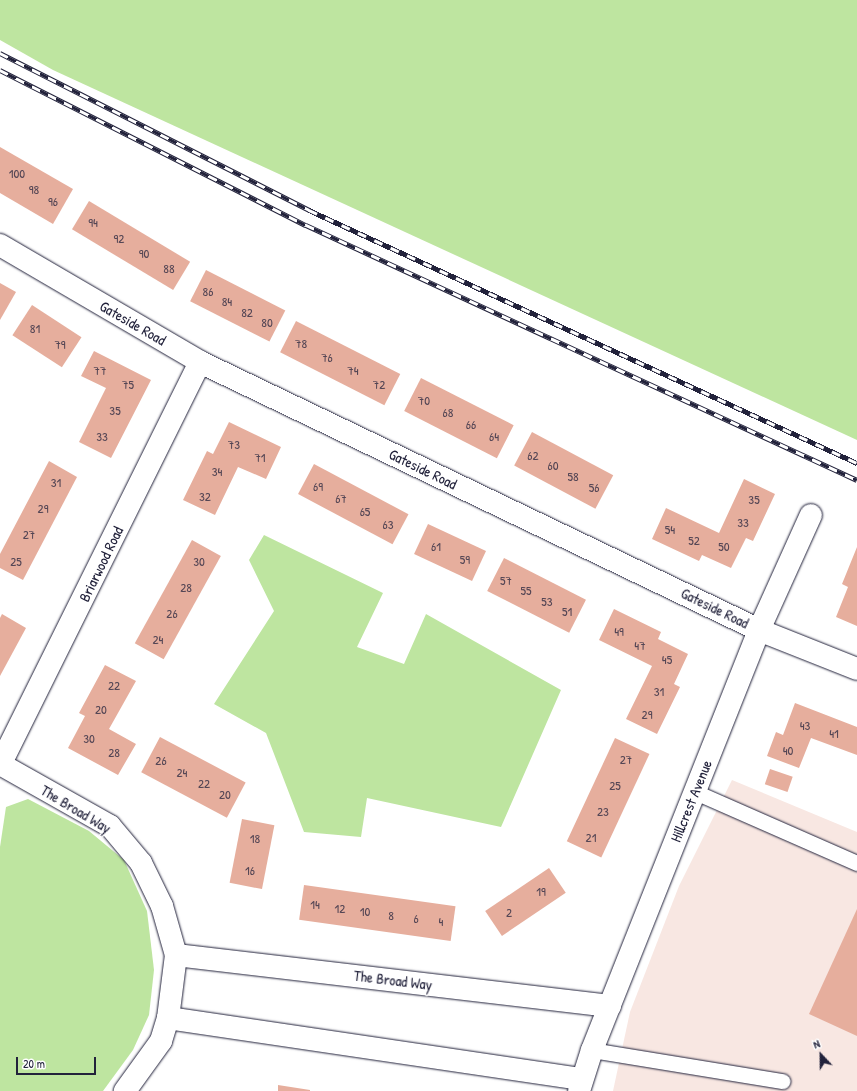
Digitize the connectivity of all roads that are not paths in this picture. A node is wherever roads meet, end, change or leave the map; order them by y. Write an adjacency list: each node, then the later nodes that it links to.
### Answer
1 (0, 245): 2 (street, Gateside Road)
2 (200, 362): 4 (street, Gateside Road); 6 (street, Briarwood Road)
3 (811, 515): 4 (street, Hillcrest Avenue)
4 (759, 630): 5 (street, Gateside Road); 7 (street, Hillcrest Avenue)
5 (857, 669)
6 (0, 764): 9 (street, The Broad Way)
7 (695, 792): 8 (lane); 10 (street, Hillcrest Avenue)
8 (857, 864)
9 (176, 955): 10 (street, The Broad Way); 11 (street, The Broad Way)
10 (610, 1006): 12 (street, Hillcrest Avenue)
11 (168, 1018): 14 (street); 15 (street, The Broad Way)
12 (592, 1050): 13 (lane); 14 (street, Hillcrest Avenue)
13 (782, 1081)
14 (580, 1085)
15 (125, 1091)

